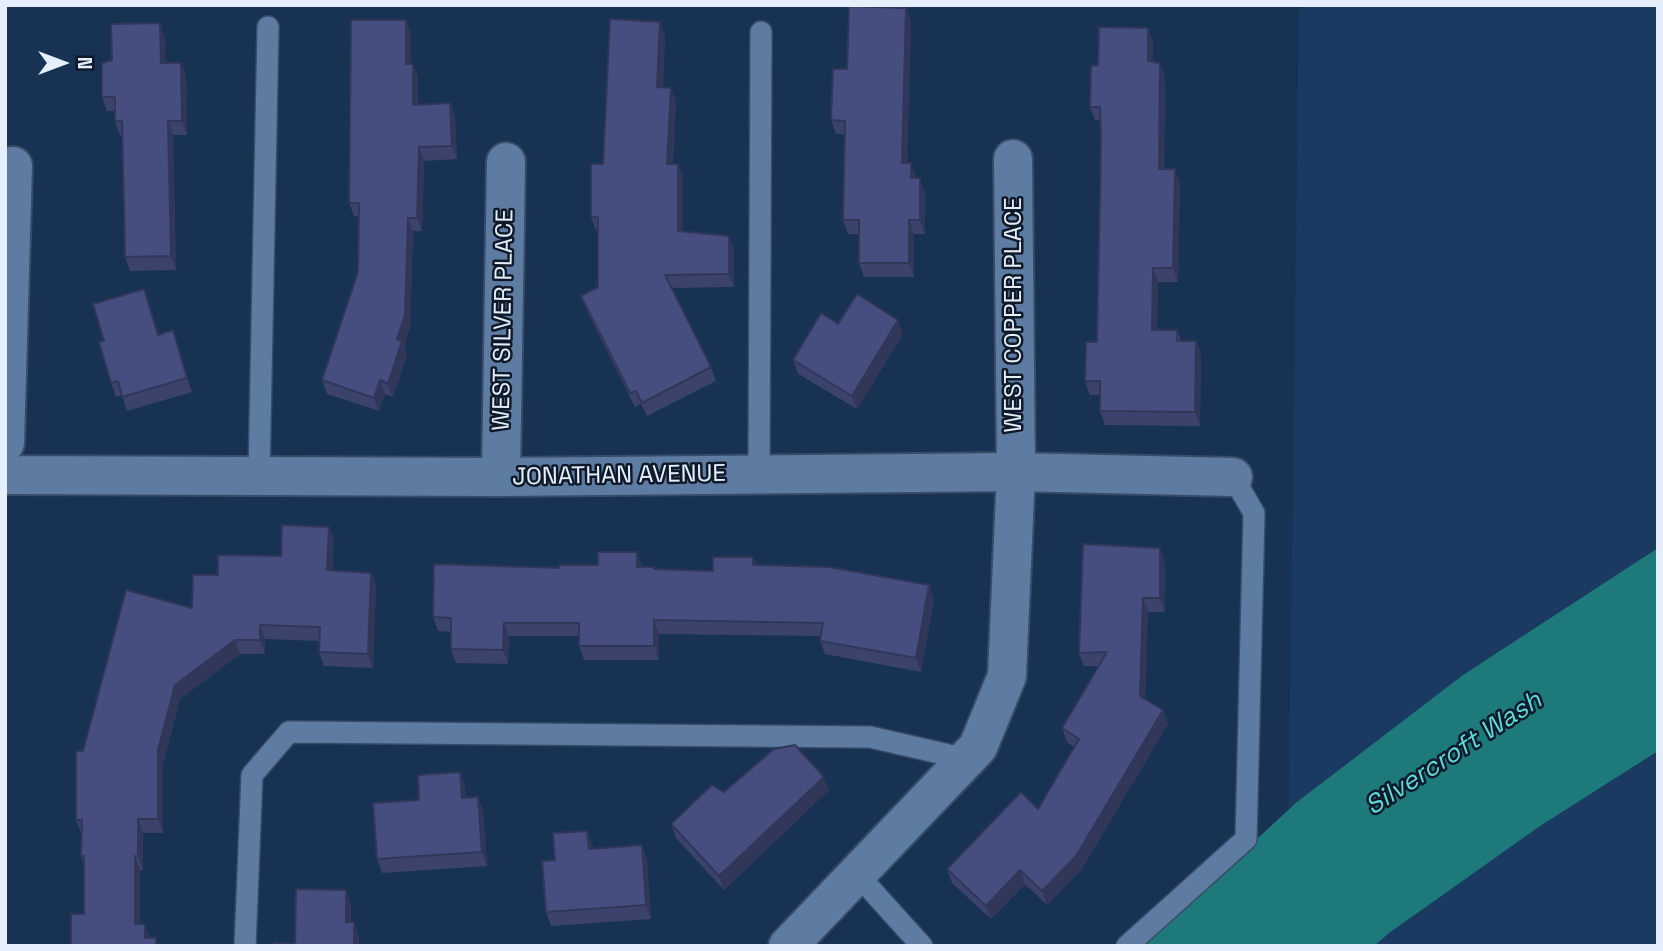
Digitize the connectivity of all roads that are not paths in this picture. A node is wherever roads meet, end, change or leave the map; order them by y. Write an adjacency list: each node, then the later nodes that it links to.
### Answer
1 (268, 27): 10 (lane)
2 (761, 32): 8 (lane)
3 (1013, 159): 7 (street, WEST COPPER PLACE)
4 (506, 162): 11 (street, WEST SILVER PLACE)
5 (13, 166): 6 (street)
6 (5, 443)
7 (1016, 471): 8 (street, JONATHAN AVENUE); 12 (street, JONATHAN AVENUE); 13 (street, WEST COPPER PLACE)
8 (760, 474): 11 (street, JONATHAN AVENUE)
9 (5, 475): 10 (street, JONATHAN AVENUE)
10 (259, 476): 11 (street, JONATHAN AVENUE)
11 (501, 478)
12 (1233, 478): 18 (lane)
13 (966, 760): 14 (street, WEST COPPER PLACE); 15 (lane)
14 (857, 874): 16 (street, WEST COPPER PLACE); 17 (lane)
15 (245, 946)
16 (788, 946)
17 (922, 946)
18 (1127, 946)

